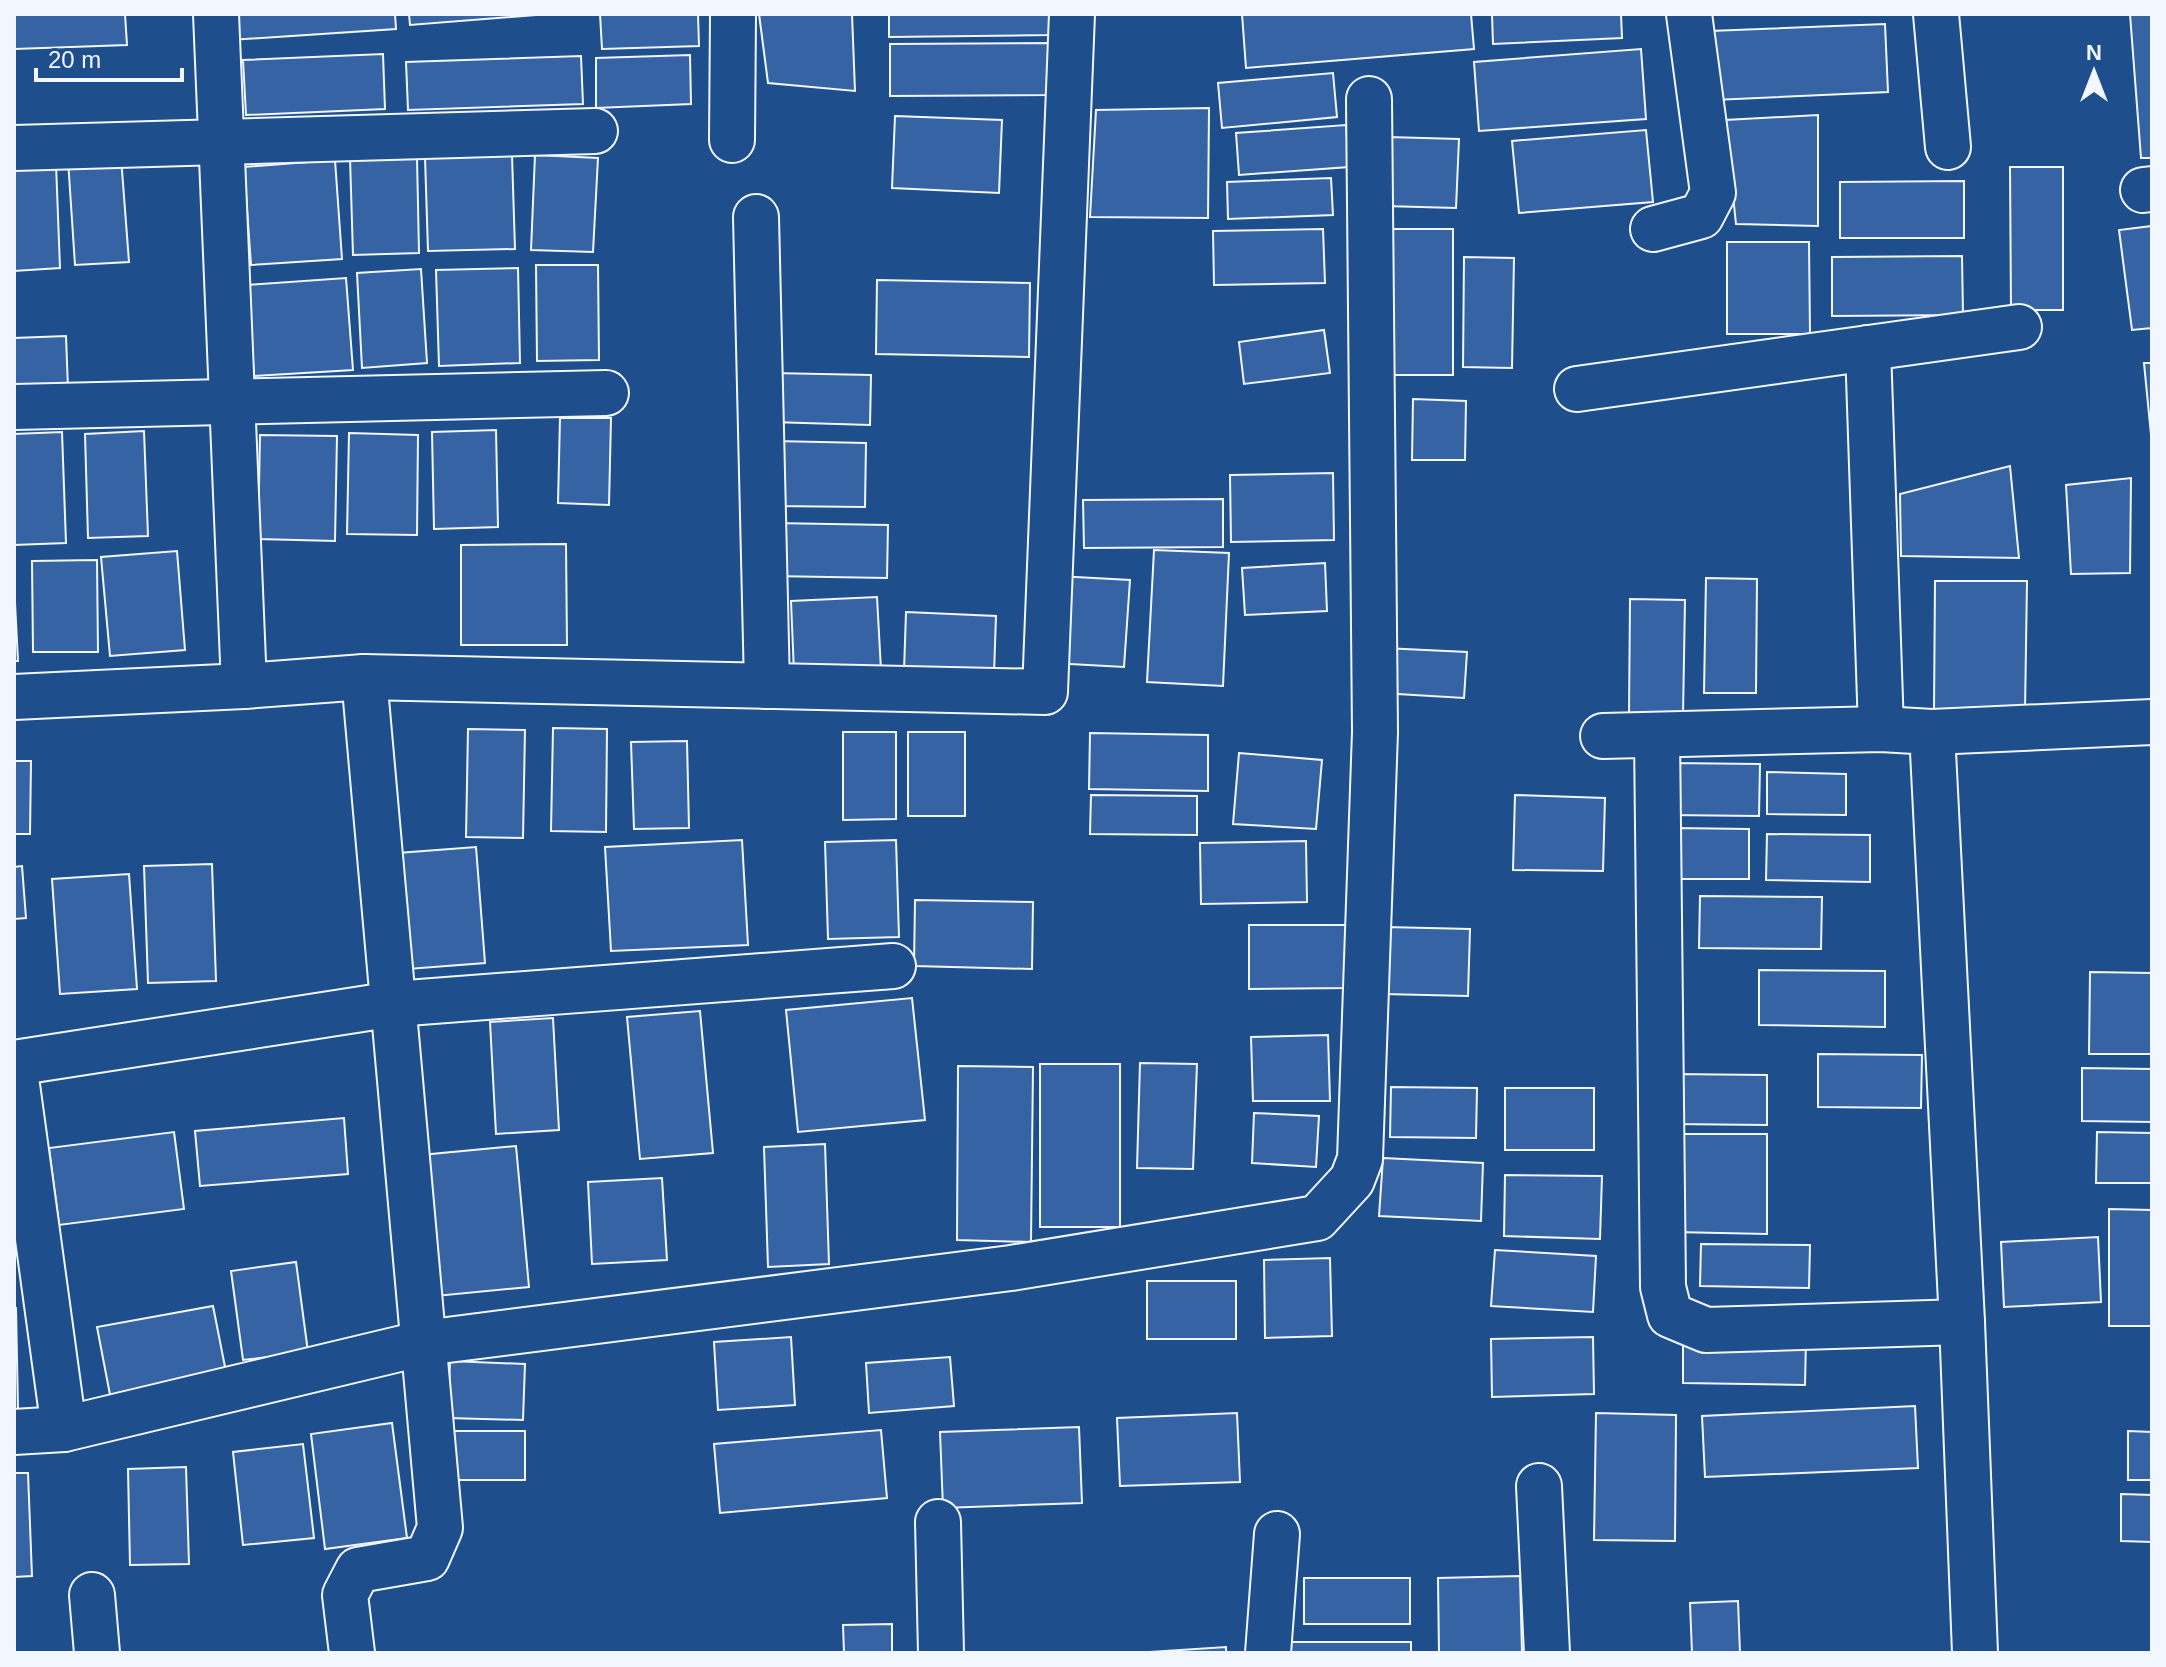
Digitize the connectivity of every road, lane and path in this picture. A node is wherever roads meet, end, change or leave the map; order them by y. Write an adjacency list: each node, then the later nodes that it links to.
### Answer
1 (216, 14): 9 (street)
2 (733, 14): 8 (street)
3 (1072, 14): 22 (street)
4 (1689, 14): 13 (street)
5 (1936, 14): 10 (street)
6 (1369, 99): 32 (street)
7 (595, 131): 9 (street)
8 (732, 140)
9 (221, 142): 11 (street); 18 (street)
10 (1948, 147)
11 (14, 148)
12 (756, 217): 22 (street)
13 (1653, 229)
14 (2019, 327): 15 (street)
15 (1868, 348): 16 (street); 25 (street)
16 (1577, 389)
17 (606, 393): 18 (street)
18 (232, 402): 19 (street); 21 (street)
19 (14, 407)
20 (364, 677): 21 (street); 22 (street); 30 (street)
21 (244, 686): 23 (street)
22 (767, 686)
23 (14, 697)
24 (2152, 722): 26 (street)
25 (1881, 729): 26 (street); 27 (street)
26 (1932, 732): 31 (street)
27 (1657, 735): 28 (street); 31 (street)
28 (1603, 736)
29 (893, 966): 30 (street)
30 (394, 1004): 32 (street); 33 (street)
31 (1962, 1322): 44 (street)
32 (424, 1343): 33 (street); 40 (street)
33 (64, 1429): 34 (street)
34 (14, 1432)
35 (1539, 1486): 43 (street)
36 (938, 1522): 41 (street)
37 (1277, 1534): 42 (street)
38 (92, 1595): 39 (street)
39 (97, 1653)
40 (352, 1653)
41 (941, 1653)
42 (1268, 1653)
43 (1547, 1653)
44 (1975, 1653)

